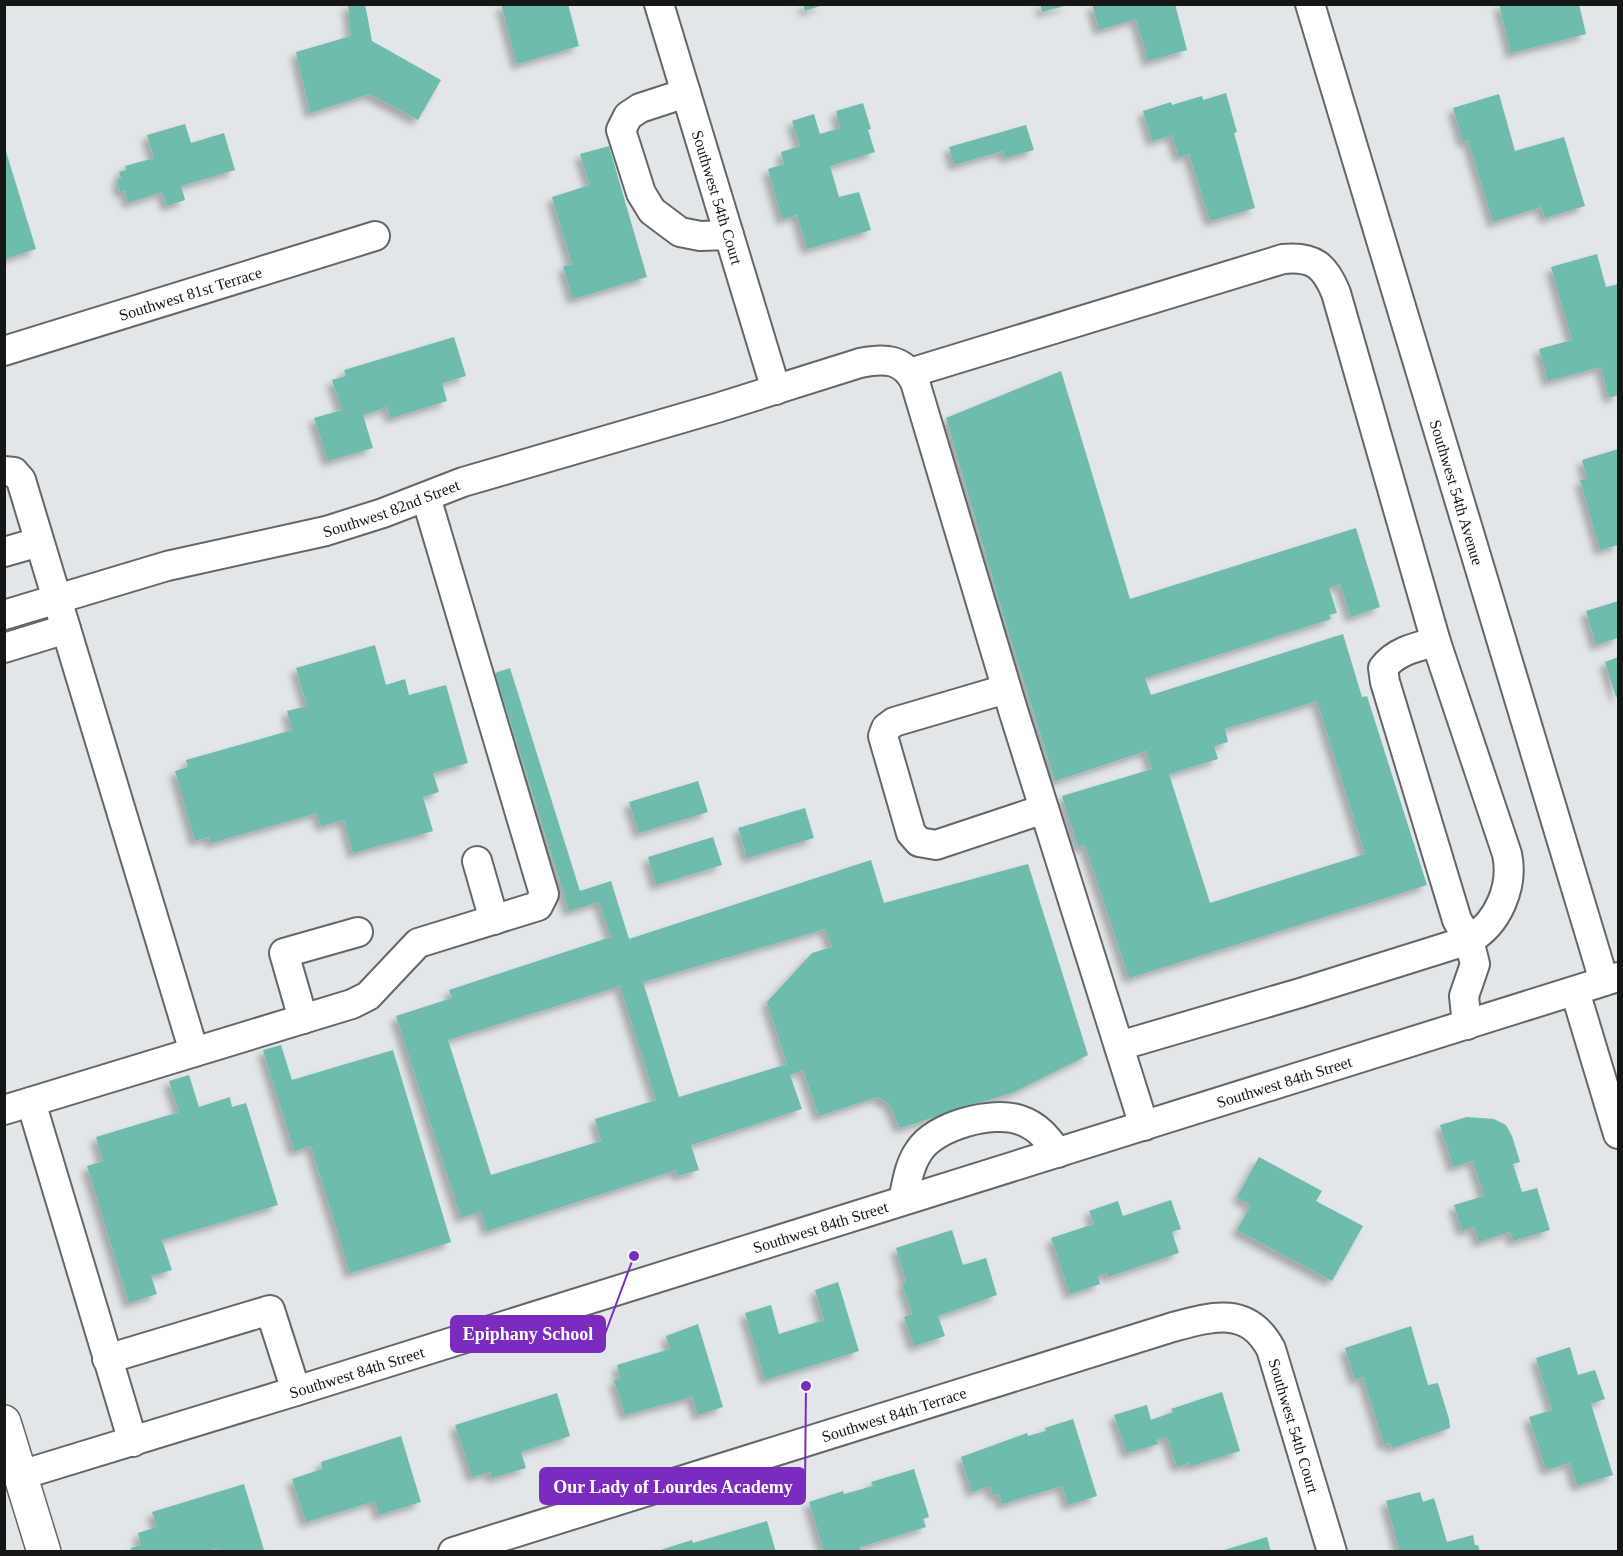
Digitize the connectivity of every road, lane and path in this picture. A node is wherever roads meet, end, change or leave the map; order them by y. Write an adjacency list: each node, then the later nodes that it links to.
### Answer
1 (659, 4): 3 (street, Southwest 54th Court)
2 (1310, 4): 24 (street, Southwest 54th Avenue)
3 (686, 93): 4 (street, Southwest 54th Court); 4 (street)
4 (729, 235): 8 (street, Southwest 54th Court)
5 (375, 236): 6 (street, Southwest 81st Terrace)
6 (4, 351)
7 (910, 373): 8 (street, Southwest 82nd Street); 16 (street); 18 (street)
8 (776, 390): 10 (street, Southwest 82nd Street)
9 (4, 471): 11 (street)
10 (426, 497): 13 (street, Southwest 82nd Street); 21 (street)
11 (39, 542): 12 (street); 13 (street)
12 (4, 552)
13 (57, 599): 14 (street, Southwest 82nd Street); 15 (street)
14 (4, 615)
15 (66, 629): 17 (street); 29 (street)
16 (1436, 642): 23 (street); 23 (street)
17 (4, 648)
18 (1006, 689): 19 (street); 19 (street)
19 (1044, 809): 28 (street)
20 (477, 861): 21 (street)
21 (494, 920): 26 (street)
22 (358, 932): 26 (street)
23 (1468, 940): 27 (street); 28 (street)
24 (1611, 979): 25 (street, Southwest 84th Street)
25 (1575, 991): 27 (street, Southwest 84th Street); 32 (street)
26 (303, 1019): 29 (street)
27 (1467, 1025): 31 (street, Southwest 84th Street)
28 (1119, 1046): 31 (street)
29 (194, 1052): 30 (street)
30 (18, 1106): 36 (street)
31 (1144, 1126): 33 (street, Southwest 84th Street)
32 (1618, 1134)
33 (1058, 1153): 34 (street, Southwest 84th Street); 34 (street)
34 (903, 1200): 37 (street, Southwest 84th Street)
35 (1233, 1317): 42 (street, Southwest 84th Terrace); 43 (street, Southwest 54th Court)
36 (107, 1359): 37 (street); 39 (street)
37 (296, 1391): 39 (street, Southwest 84th Street)
38 (4, 1422): 40 (main road)
39 (133, 1442): 40 (street, Southwest 84th Street)
40 (21, 1474): 41 (main road)
41 (44, 1551)
42 (453, 1551)
43 (1332, 1551)

